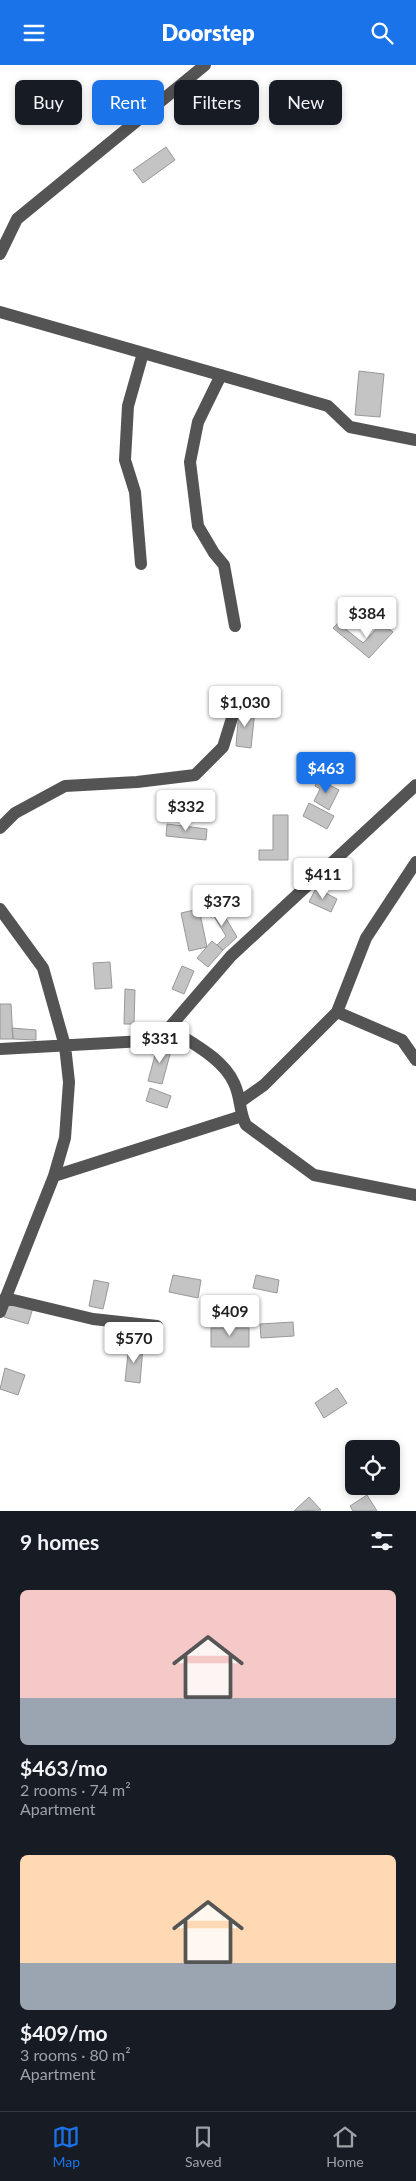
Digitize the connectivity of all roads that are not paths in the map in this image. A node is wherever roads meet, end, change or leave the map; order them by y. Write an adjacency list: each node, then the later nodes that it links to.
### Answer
1 (205, 65): 2 (street)
2 (4, 237): 3 (street)
3 (0, 254)
4 (0, 312): 5 (street)
5 (142, 353): 6 (street); 8 (street)
6 (221, 375): 7 (street); 9 (street)
7 (416, 440)
8 (141, 564)
9 (235, 626)
10 (237, 702): 12 (street)
11 (414, 791): 16 (street)
12 (0, 828)
13 (416, 862): 15 (street)
14 (0, 909): 17 (street)
15 (337, 1012): 19 (street); 20 (street)
16 (169, 1028): 17 (street); 20 (street)
17 (65, 1046): 18 (street); 22 (street)
18 (0, 1049)
19 (416, 1060)
20 (240, 1102): 21 (street)
21 (242, 1116): 22 (street); 23 (street)
22 (54, 1176): 24 (street)
23 (416, 1195)
24 (5, 1298): 25 (street); 26 (street)
25 (0, 1312)
26 (156, 1326)

